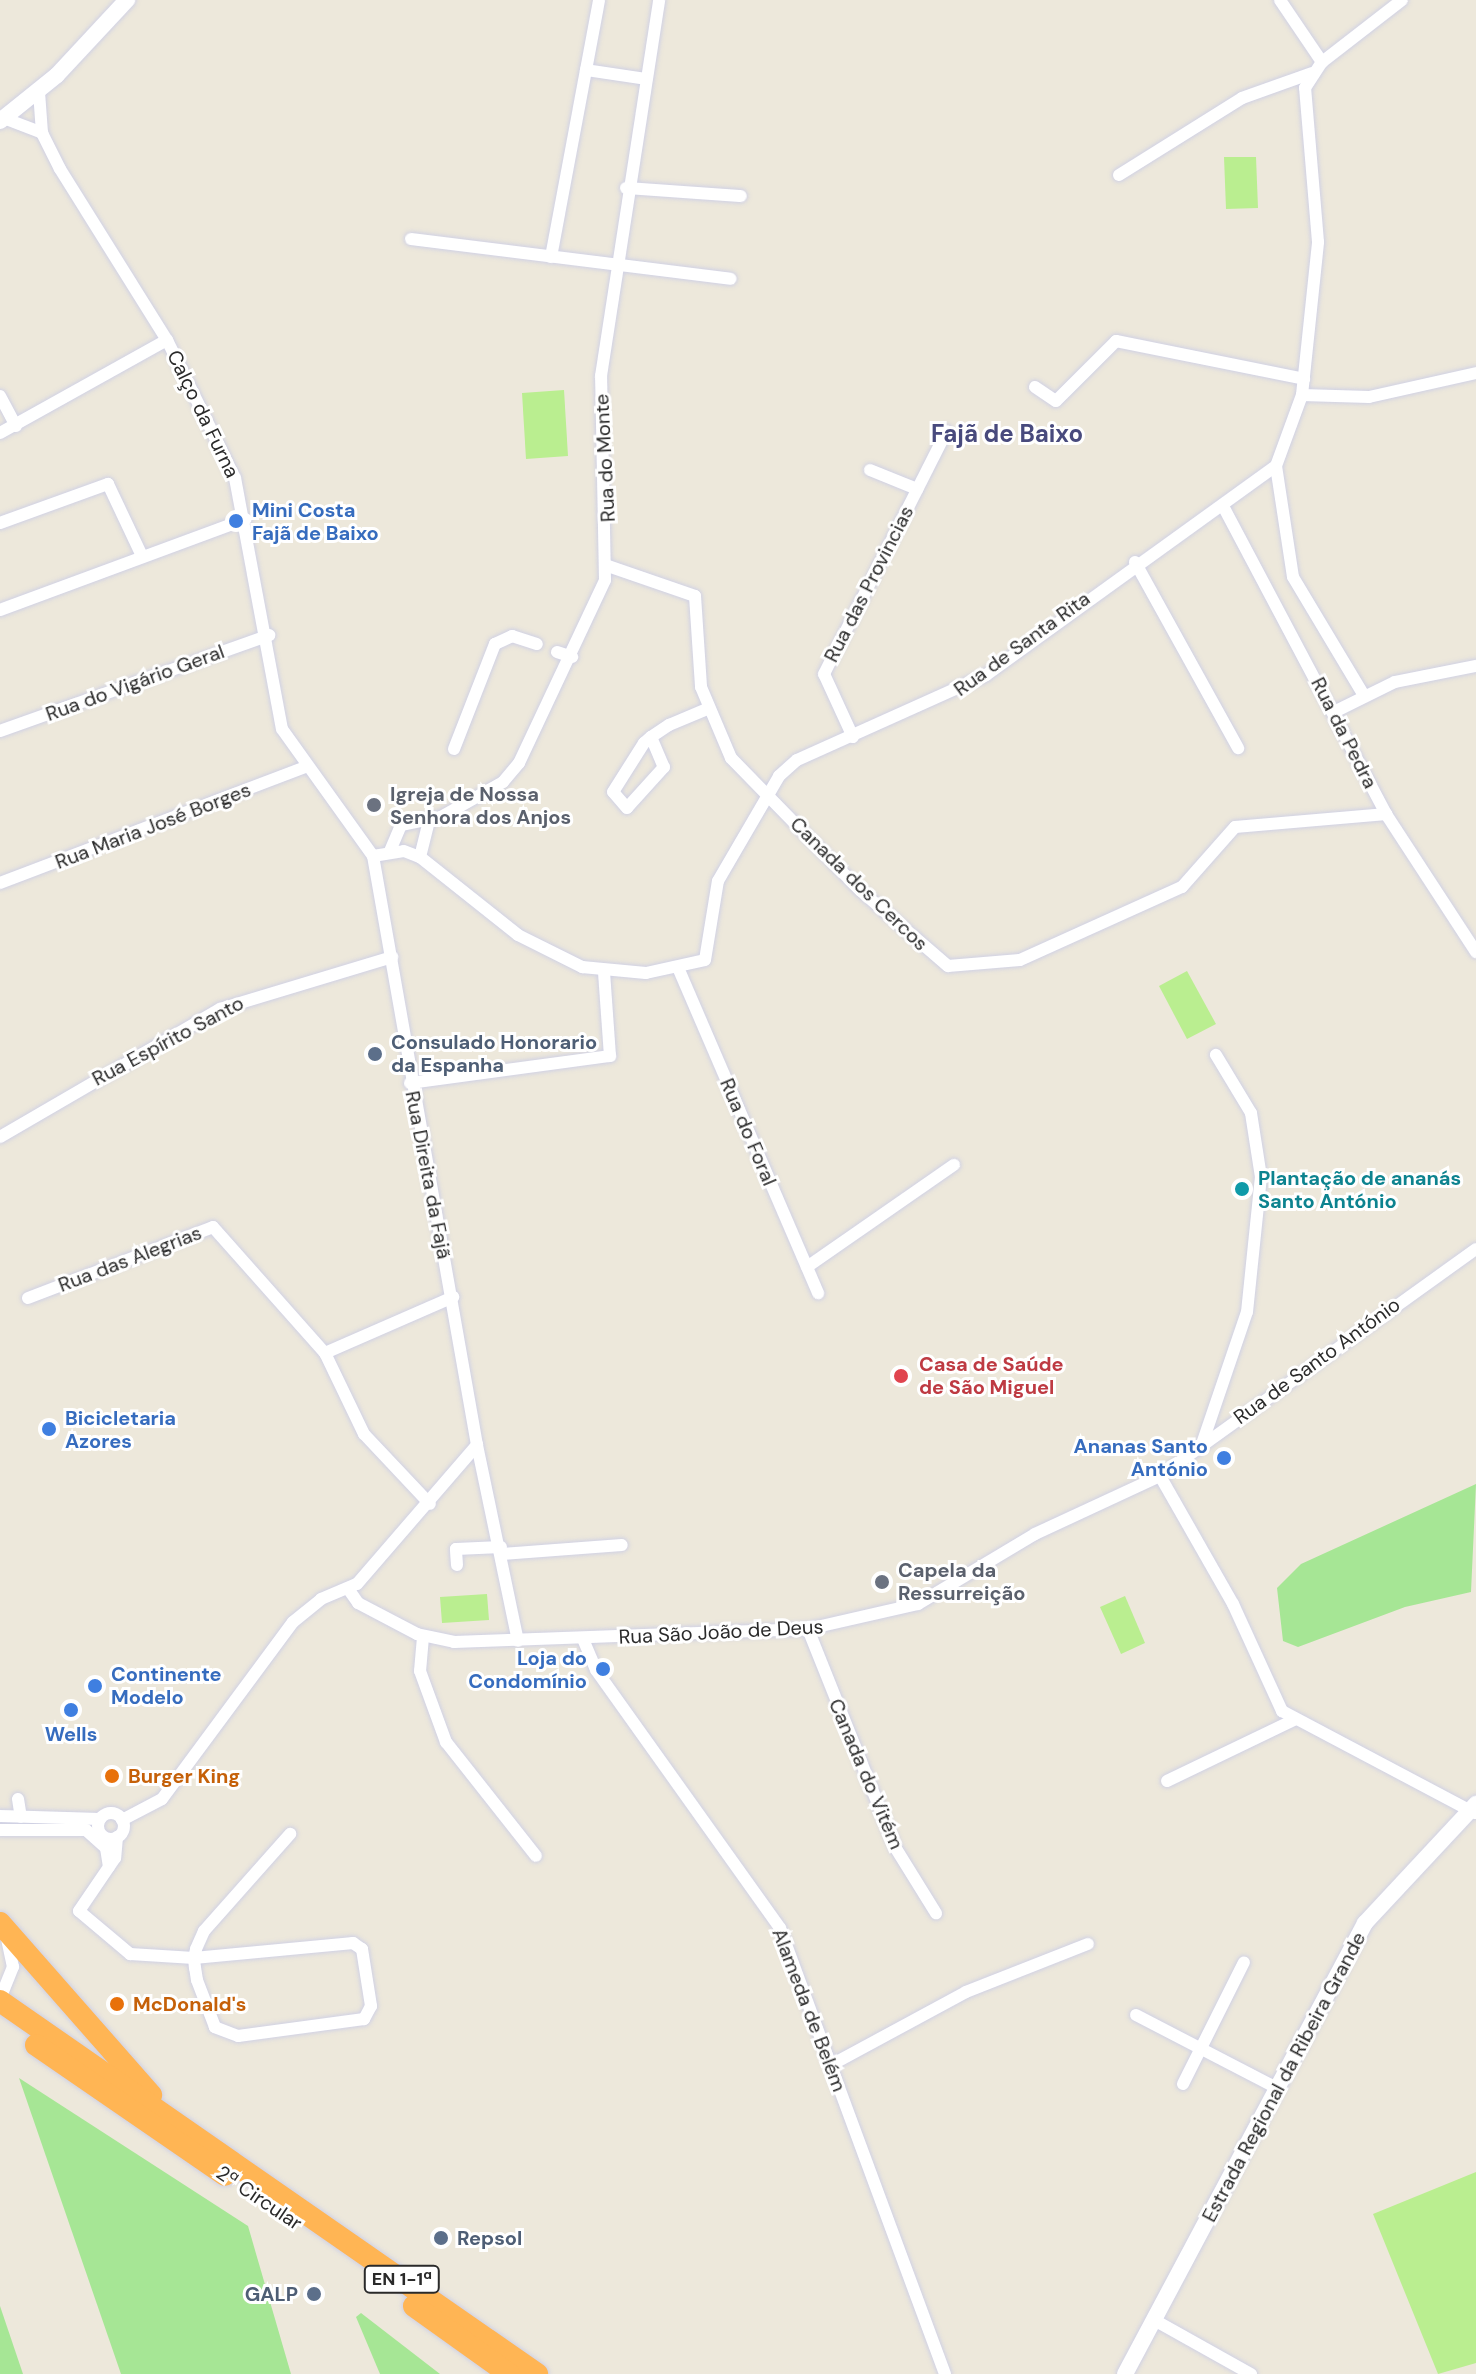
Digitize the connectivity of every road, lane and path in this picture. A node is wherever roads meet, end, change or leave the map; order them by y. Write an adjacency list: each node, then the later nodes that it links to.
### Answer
1 (118, 0): 11 (main road)
2 (127, 0): 11 (main road)
3 (599, 0): 8 (street)
4 (659, 0): 10 (street, Rua do Monte)
5 (1280, 0): 7 (street)
6 (1402, 0): 7 (street)
7 (1322, 62): 9 (street)
8 (586, 70): 10 (street); 18 (street)
9 (1312, 73): 14 (street); 23 (street)
10 (646, 79): 15 (street, Rua do Monte)
11 (37, 87): 12 (main road); 13 (street, Calço da Furna)
12 (2, 117): 13 (street)
13 (42, 133): 21 (street, Calço da Furna)
14 (1119, 175)
15 (626, 188): 16 (street); 19 (street, Rua do Monte)
16 (741, 196)
17 (411, 239): 18 (street)
18 (551, 257): 19 (street)
19 (615, 266): 20 (street); 38 (street, Rua do Monte)
20 (731, 279)
21 (167, 340): 27 (street); 34 (street, Calço da Furna)
22 (1476, 373): 25 (street)
23 (1304, 379): 24 (street); 25 (street)
24 (1035, 387)
25 (1302, 395): 30 (street)
26 (0, 396): 27 (street)
27 (16, 426): 29 (street)
28 (947, 431): 32 (street, Rua das Provincias)
29 (0, 433)
30 (1276, 466): 33 (street, Rua de Santa Rita); 45 (street)
31 (870, 470): 32 (street)
32 (917, 489): 50 (street, Rua das Provincias)
33 (1223, 506): 37 (street, Rua de Santa Rita); 47 (street, Rua da Pedra)
34 (246, 519): 36 (street); 40 (street, Calço da Furna)
35 (0, 523): 36 (street)
36 (142, 556): 39 (street)
37 (1135, 562): 50 (street, Rua de Santa Rita); 51 (street)
38 (608, 566): 43 (street, Rua do Monte); 46 (street)
39 (0, 610)
40 (269, 635): 48 (street, Rua do Vigário Geral); 53 (street, Calço da Furna)
41 (537, 644): 52 (street)
42 (557, 652): 43 (street)
43 (572, 657): 56 (street, Rua do Monte)
44 (1476, 666): 45 (street)
45 (1363, 694): 47 (street)
46 (707, 709): 49 (street); 54 (street, Canada dos Cercos)
47 (1334, 712): 55 (street, Rua da Pedra)
48 (0, 731)
49 (651, 737): 49 (street)
50 (853, 737): 54 (street, Rua de Santa Rita)
51 (1238, 748)
52 (454, 749)
53 (306, 767): 58 (street, Calço da Furna); 60 (street, Rua Maria José Borges)
54 (765, 793): 55 (street, Canada dos Cercos); 63 (street, Rua de Santa Rita)
55 (1386, 814): 61 (street, Rua da Pedra)
56 (429, 822): 57 (street, Rua do Monte); 59 (street)
57 (390, 851): 58 (street); 59 (street)
58 (373, 856): 62 (street, Rua Direita da Fajã)
59 (420, 857): 64 (street)
60 (0, 883)
61 (1476, 952)
62 (392, 957): 66 (street, Rua Direita da Fajã); 67 (street, Rua Espírito Santo)
63 (679, 970): 64 (street); 70 (street, Rua do Foral)
64 (604, 973): 66 (street)
65 (1216, 1055): 75 (street)
66 (410, 1083): 72 (street, Rua Direita da Fajã)
67 (0, 1137)
68 (954, 1165): 70 (street)
69 (1476, 1249): 75 (street, Rua de Santo António)
70 (807, 1267): 71 (street, Rua do Foral)
71 (818, 1293)
72 (453, 1297): 74 (street); 76 (street, Rua Direita da Fajã)
73 (28, 1298): 74 (street, Rua das Alegrias)
74 (325, 1353): 78 (street)
75 (1202, 1444): 77 (street, Rua de Santo António)
76 (477, 1445): 78 (street); 80 (street, Rua Direita da Fajã)
77 (1160, 1476): 83 (street, Rua São João de Deus); 87 (street)
78 (430, 1504): 82 (street)
79 (622, 1545): 80 (street)
80 (502, 1550): 81 (street); 86 (street, Rua Direita da Fajã)
81 (457, 1565)
82 (349, 1590): 84 (street); 93 (street)
83 (808, 1629): 85 (street, Rua São João de Deus); 100 (street, Canada do Vitém)
84 (423, 1637): 86 (street, Rua São João de Deus); 98 (street)
85 (583, 1639): 86 (street, Rua São João de Deus); 108 (street, Alameda de Belém)
86 (518, 1641)
87 (1294, 1720): 88 (street); 90 (street)
88 (1167, 1781)
89 (18, 1799): 92 (street)
90 (1474, 1809): 110 (main road, Estrada Regional da Ribeira Grande)
91 (0, 1816): 92 (street)
92 (21, 1817): 94 (street)
93 (122, 1820): 94 (street); 97 (street)
94 (95, 1826): 95 (street); 97 (street); 99 (street)
95 (0, 1830)
96 (290, 1834): 103 (street)
97 (117, 1837): 99 (street)
98 (536, 1856)
99 (109, 1867): 103 (street)
100 (936, 1913)
101 (0, 1924): 105 (street); 111 (highway)
102 (1088, 1944): 108 (street)
103 (194, 1958): 103 (street)
104 (1244, 1962): 107 (street)
105 (4, 2012): 111 (highway, 2ª Circular / EN 1-1ª); 113 (highway, 2ª Circular / EN 1-1ª)
106 (1136, 2015): 107 (street)
107 (1201, 2049): 109 (street); 110 (street)
108 (831, 2065): 115 (street, Alameda de Belém)
109 (1183, 2084)
110 (1275, 2087): 112 (main road, Estrada Regional da Ribeira Grande)
111 (175, 2123): 114 (highway, 2ª Circular / EN 1-1ª)
112 (1156, 2321): 116 (main road, Estrada Regional da Ribeira Grande); 117 (street)
113 (509, 2374)
114 (537, 2374)
115 (945, 2374)
116 (1125, 2374)
117 (1251, 2374)

